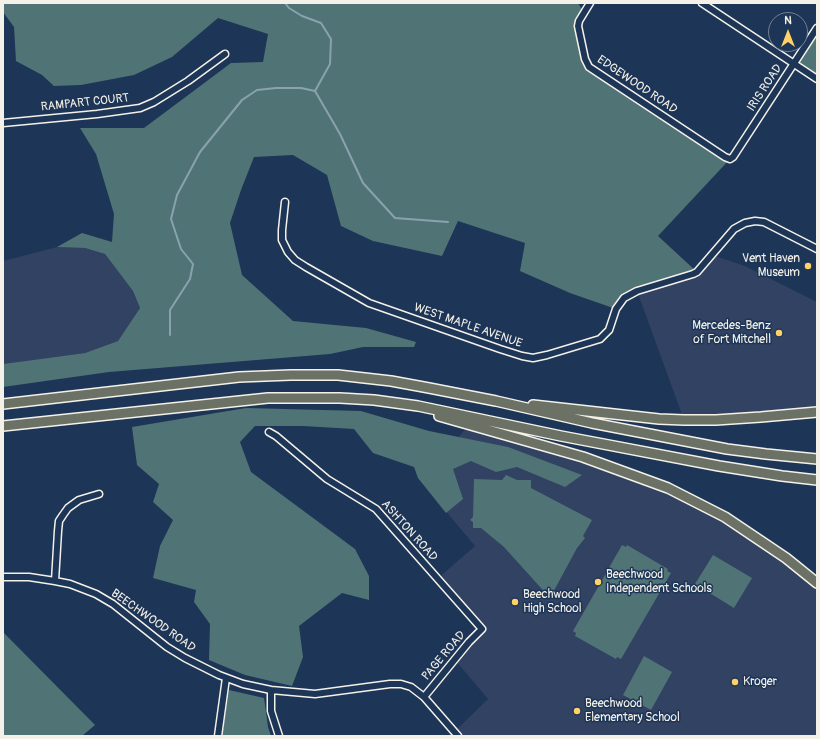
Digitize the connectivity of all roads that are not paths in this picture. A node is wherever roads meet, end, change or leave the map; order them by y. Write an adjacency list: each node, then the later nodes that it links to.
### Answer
1 (590, 3): 8 (street, EDGEWOOD ROAD)
2 (702, 3): 5 (street)
3 (817, 28): 5 (street, IRIS ROAD)
4 (225, 54): 7 (street, RAMPART COURT)
5 (794, 63): 6 (street); 8 (street, IRIS ROAD)
6 (817, 79)
7 (3, 123)
8 (730, 159)
9 (285, 202): 10 (street, WEST MAPLE AVENUE)
10 (817, 249)
11 (374, 400): 15 (highway); 18 (highway); 22 (highway)
12 (496, 401): 13 (highway); 14 (highway); 17 (highway)
13 (3, 404)
14 (817, 412)
15 (3, 426)
16 (269, 432): 23 (street, ASHTON ROAD)
17 (817, 459)
18 (817, 480)
19 (99, 494): 21 (street)
20 (3, 577): 21 (street, BEECHWOOD ROAD)
21 (55, 581): 24 (street, BEECHWOOD ROAD)
22 (817, 583)
23 (482, 630): 26 (street, PAGE ROAD)
24 (226, 678): 25 (street, BEECHWOOD ROAD); 27 (street)
25 (271, 690): 26 (street, BEECHWOOD ROAD); 28 (street)
26 (424, 697): 29 (street, BEECHWOOD ROAD)
27 (218, 736)
28 (279, 736)
29 (458, 736)

